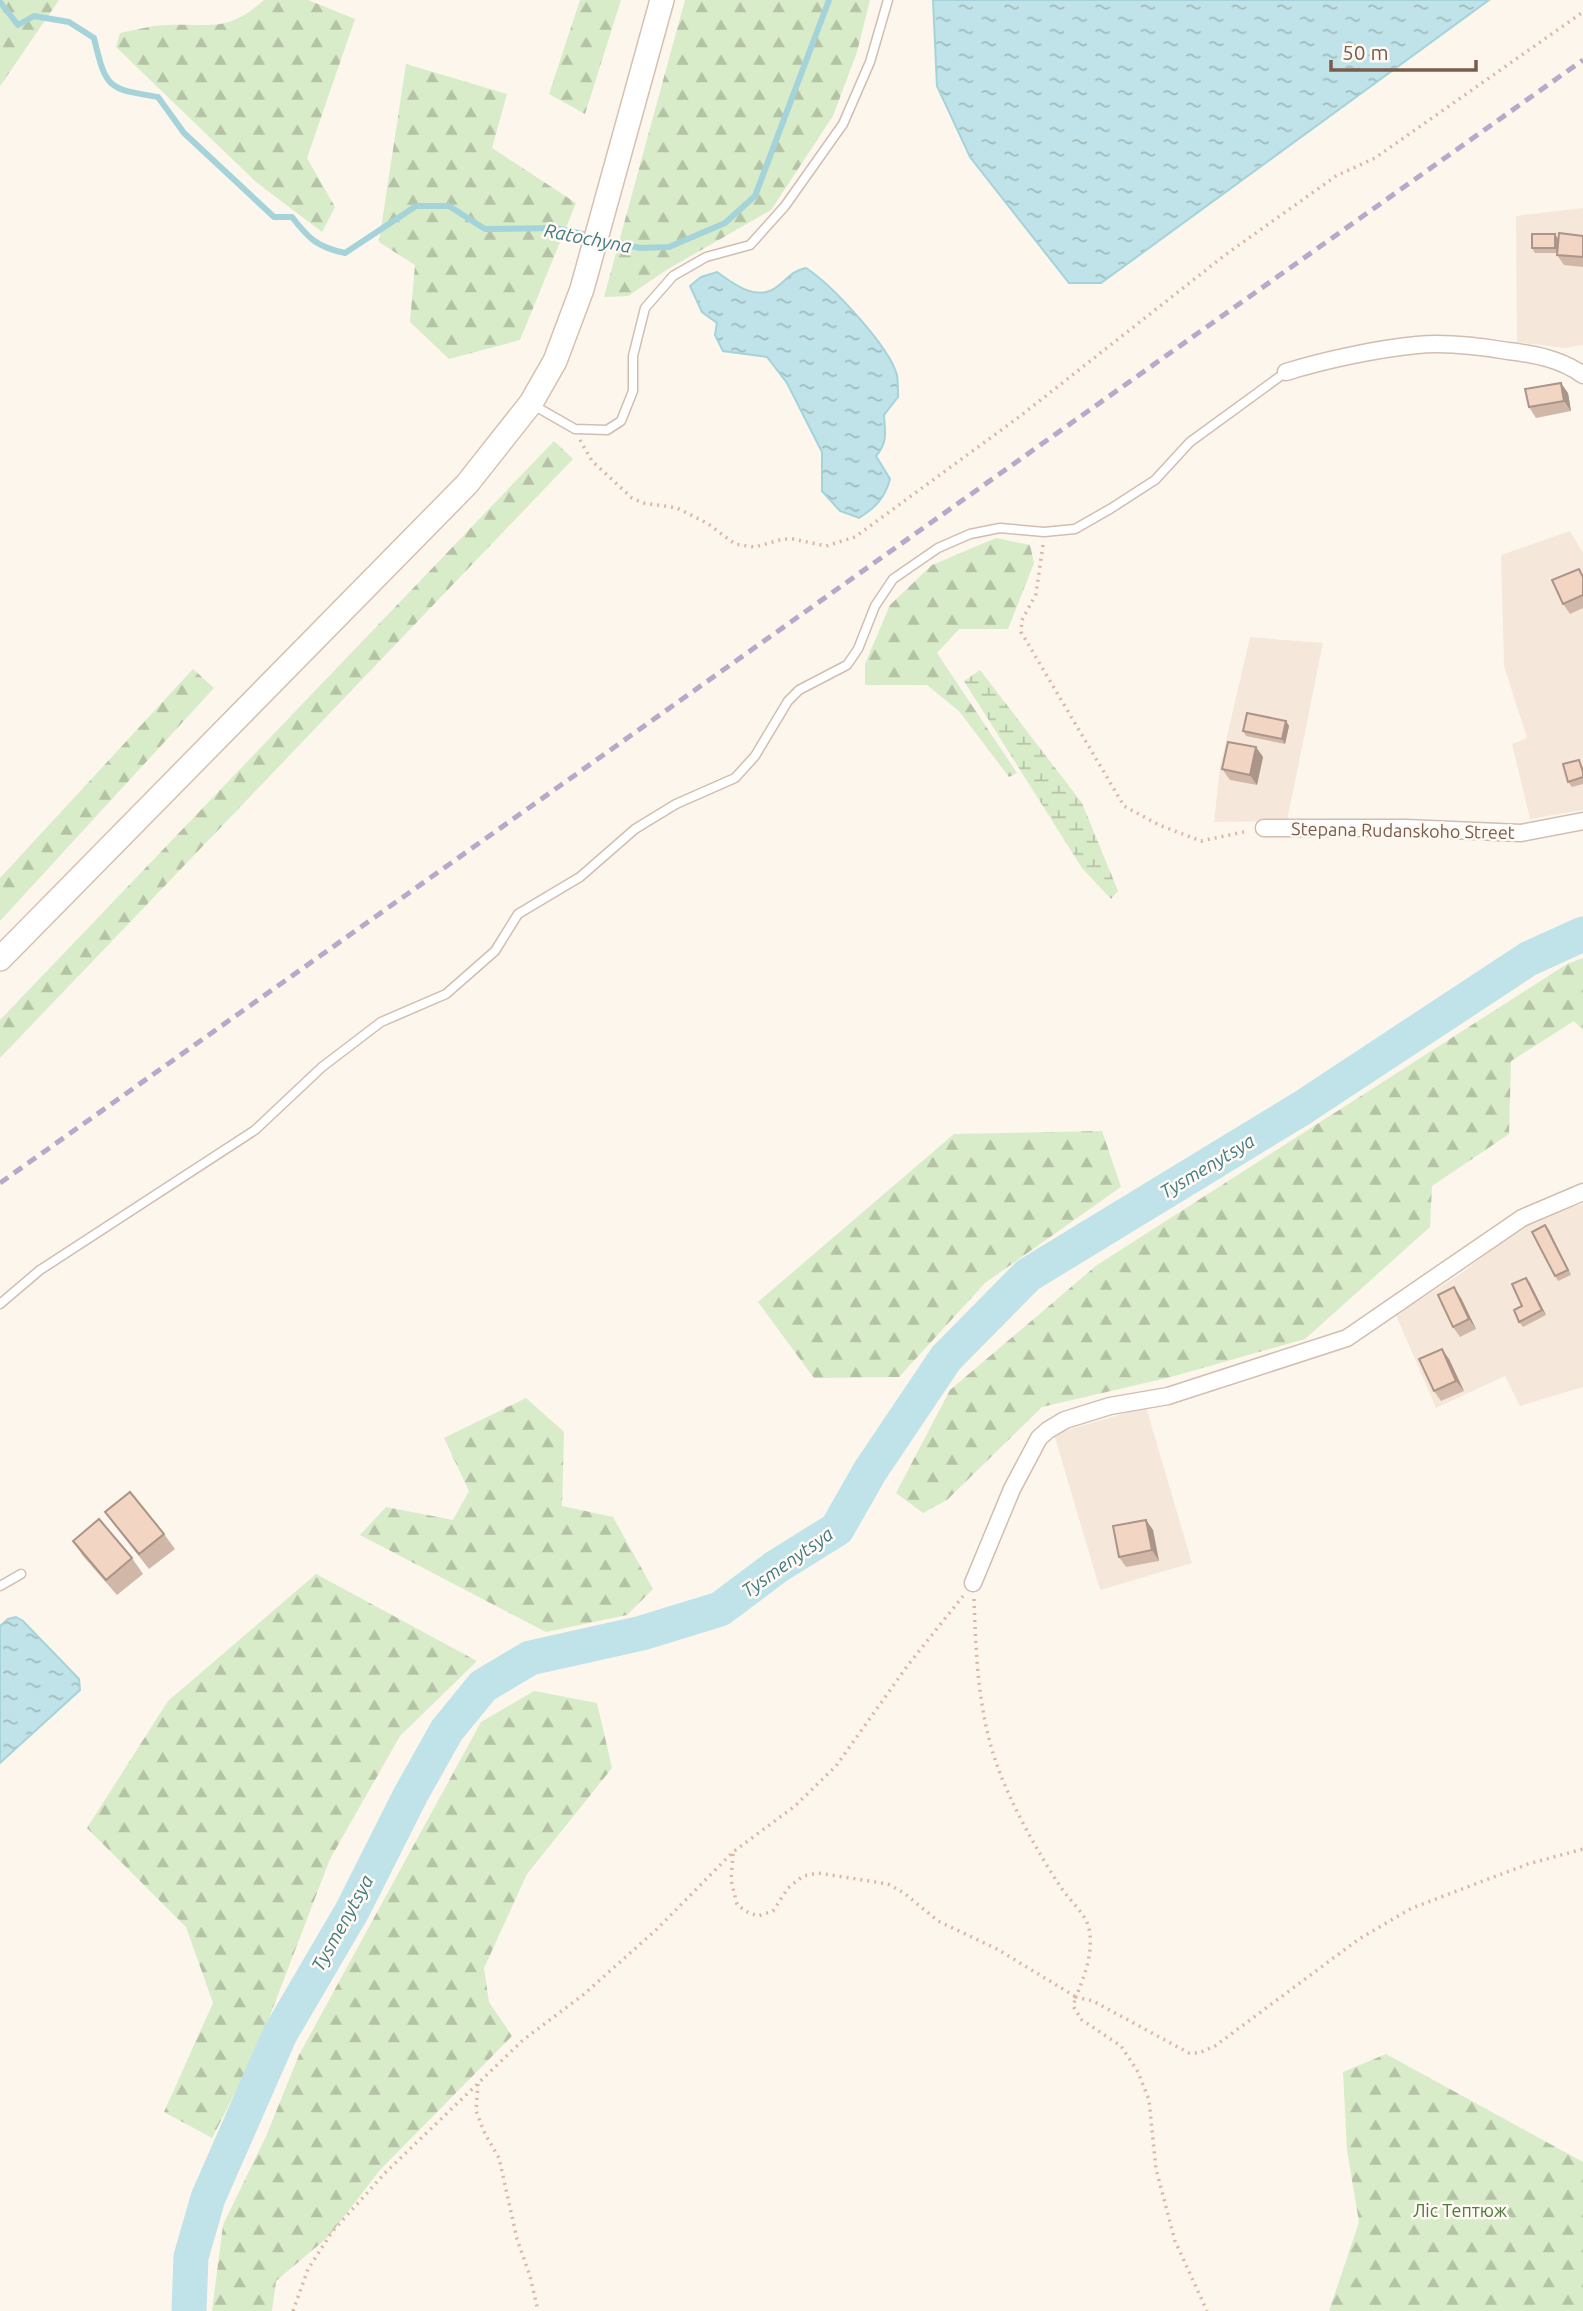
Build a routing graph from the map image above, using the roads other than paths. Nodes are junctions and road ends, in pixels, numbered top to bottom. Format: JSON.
{"nodes":[{"id":1,"x":662,"y":0,"type":"edge"},
{"id":2,"x":888,"y":0,"type":"edge"},
{"id":3,"x":1286,"y":372,"type":"joint"},
{"id":4,"x":1583,"y":375,"type":"edge"},
{"id":5,"x":531,"y":403,"type":"junction"},
{"id":6,"x":1583,"y":821,"type":"edge"},
{"id":7,"x":1264,"y":828,"type":"road end"},
{"id":8,"x":0,"y":959,"type":"edge"},
{"id":9,"x":1583,"y":1192,"type":"edge"},
{"id":10,"x":0,"y":1304,"type":"edge"},
{"id":11,"x":21,"y":1574,"type":"dead end"},
{"id":12,"x":974,"y":1583,"type":"road end"},
{"id":13,"x":0,"y":1586,"type":"edge"}],
"edges":[{"from":1,"to":5,"type":"main road"},
{"from":2,"to":5,"type":"lane"},
{"from":3,"to":4,"type":"street"},
{"from":3,"to":10,"type":"lane"},
{"from":5,"to":8,"type":"main road"},
{"from":6,"to":7,"type":"street","name":"Stepana Rudanskoho Street"},
{"from":9,"to":12,"type":"street"},
{"from":11,"to":13,"type":"lane"}]}
